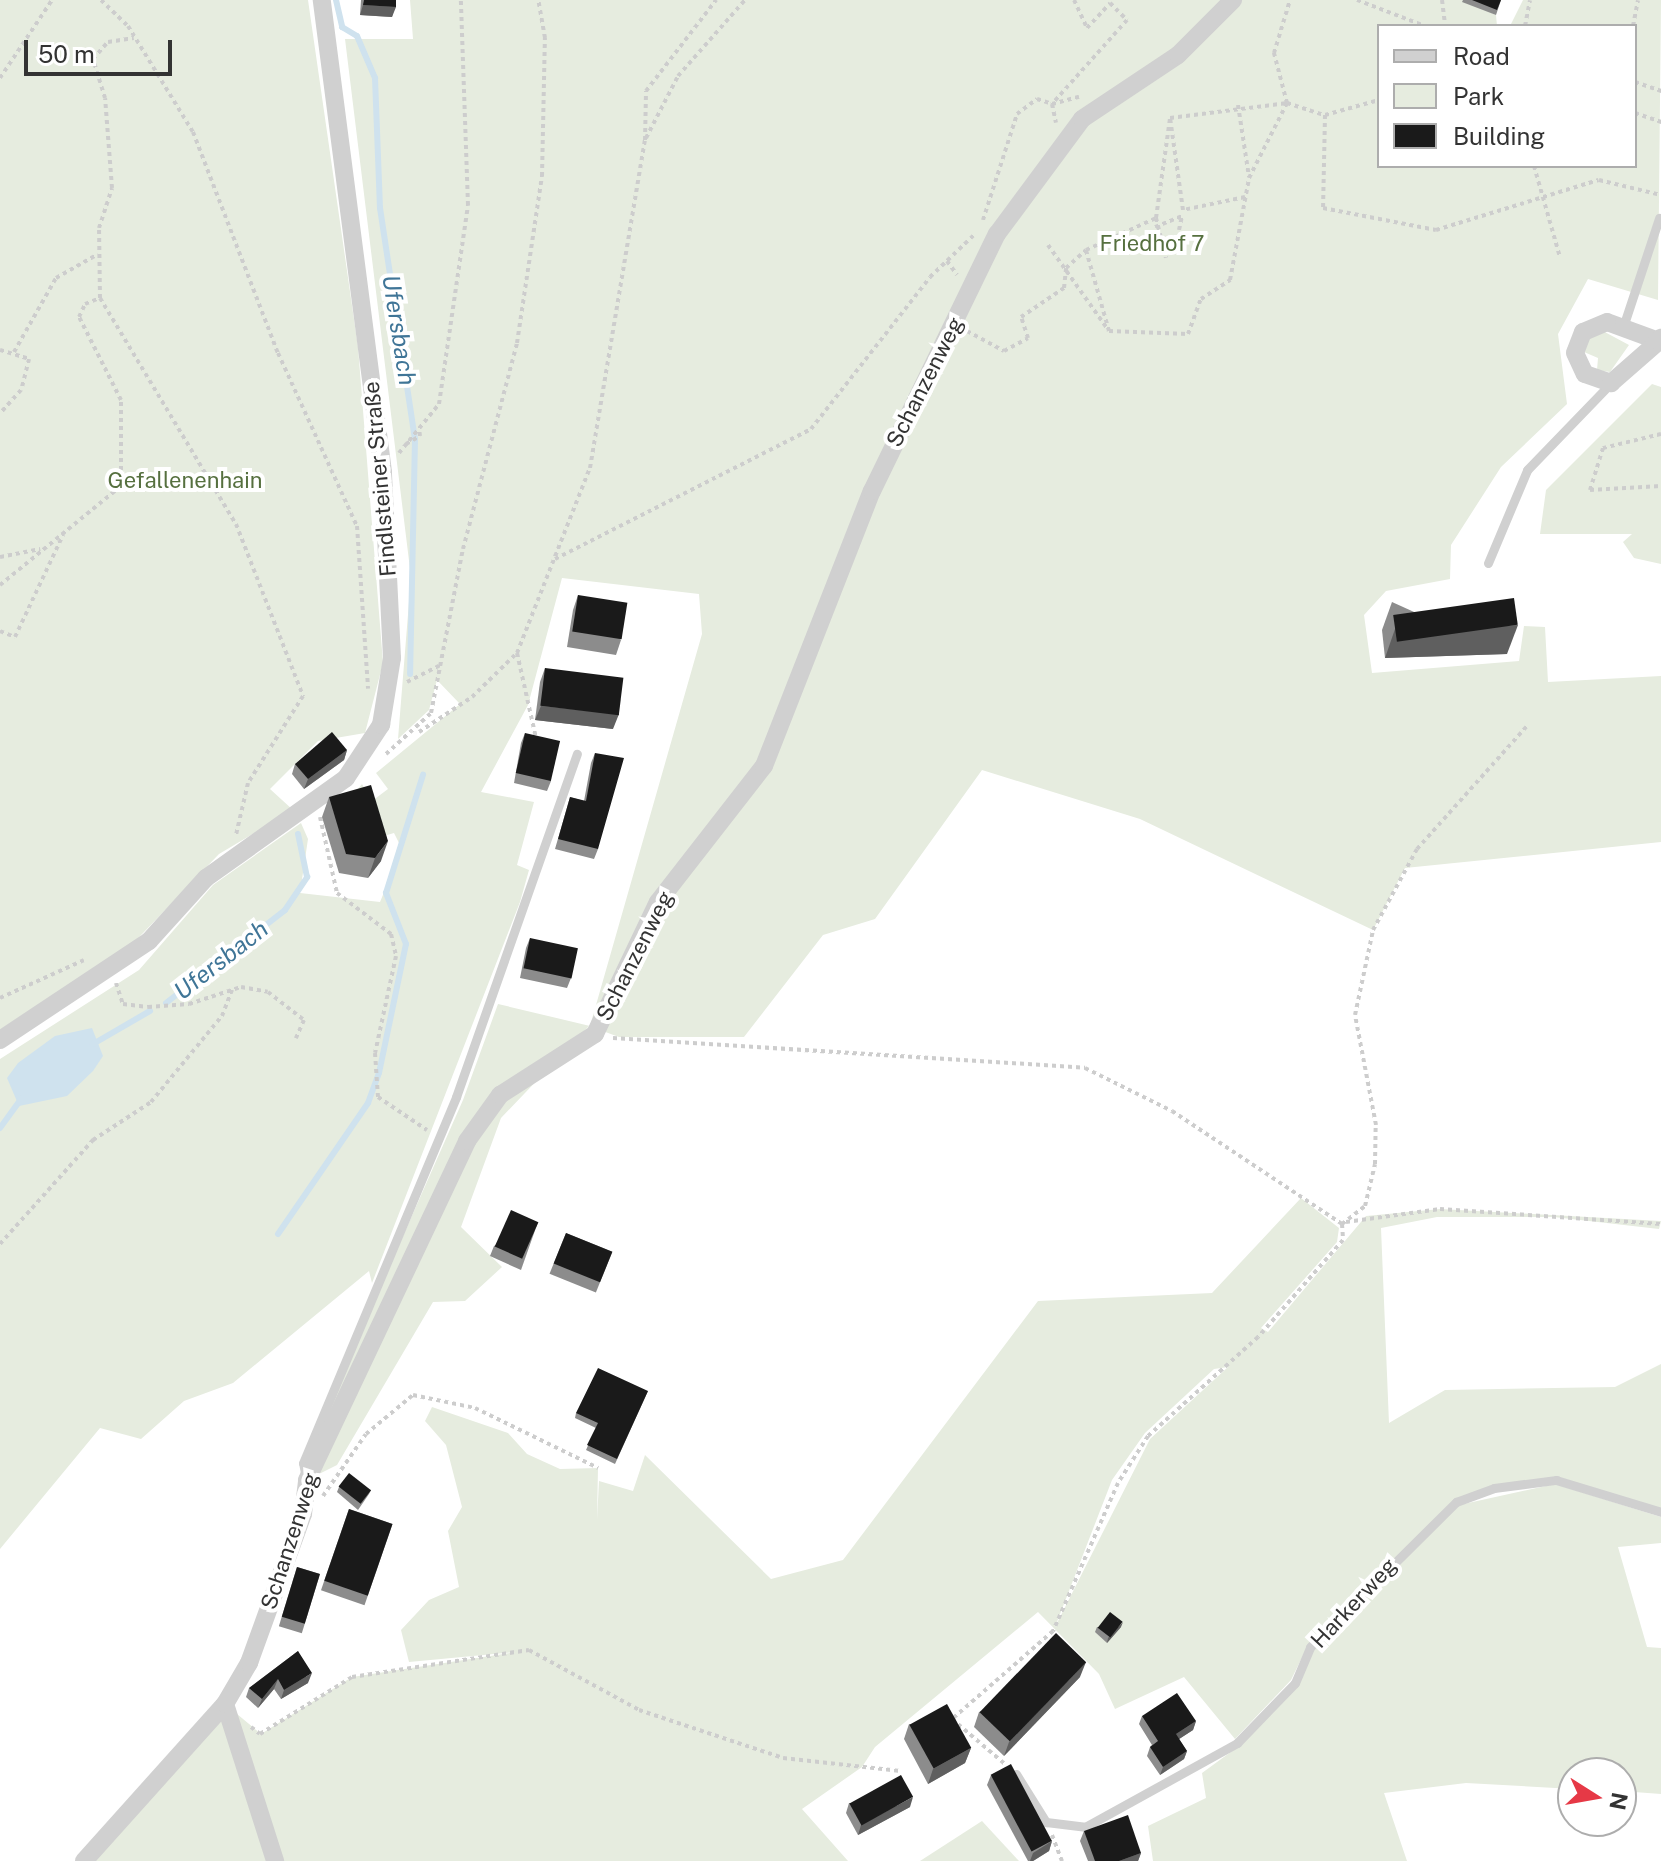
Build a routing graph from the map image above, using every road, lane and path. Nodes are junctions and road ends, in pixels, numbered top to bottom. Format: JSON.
{"nodes":[{"id":1,"x":52,"y":0,"type":"edge"},
{"id":2,"x":101,"y":0,"type":"edge"},
{"id":3,"x":322,"y":0,"type":"edge"},
{"id":4,"x":461,"y":0,"type":"edge"},
{"id":5,"x":538,"y":0,"type":"edge"},
{"id":6,"x":716,"y":0,"type":"edge"},
{"id":7,"x":745,"y":0,"type":"edge"},
{"id":8,"x":1074,"y":0,"type":"edge"},
{"id":9,"x":1290,"y":0,"type":"edge"},
{"id":10,"x":1357,"y":0,"type":"edge"},
{"id":11,"x":1442,"y":0,"type":"edge"},
{"id":12,"x":1530,"y":0,"type":"edge"},
{"id":13,"x":1638,"y":0,"type":"edge"},
{"id":14,"x":1114,"y":2,"type":"edge"},
{"id":15,"x":1228,"y":7,"type":"edge"},
{"id":16,"x":1420,"y":24,"type":"edge"},
{"id":17,"x":1445,"y":24,"type":"edge"},
{"id":18,"x":1525,"y":24,"type":"edge"},
{"id":19,"x":1633,"y":24,"type":"edge"},
{"id":20,"x":134,"y":38,"type":"junction"},
{"id":21,"x":0,"y":78,"type":"edge"},
{"id":22,"x":1637,"y":83,"type":"edge"},
{"id":23,"x":1661,"y":91,"type":"edge"},
{"id":24,"x":1119,"y":95,"type":"junction"},
{"id":25,"x":1377,"y":101,"type":"edge"},
{"id":26,"x":1287,"y":103,"type":"junction"},
{"id":27,"x":1052,"y":104,"type":"junction"},
{"id":28,"x":1238,"y":105,"type":"junction"},
{"id":29,"x":1637,"y":114,"type":"edge"},
{"id":30,"x":1325,"y":115,"type":"junction"},
{"id":31,"x":1170,"y":118,"type":"junction"},
{"id":32,"x":1661,"y":122,"type":"edge"},
{"id":33,"x":645,"y":140,"type":"junction"},
{"id":34,"x":1060,"y":145,"type":"junction"},
{"id":35,"x":1535,"y":168,"type":"edge"},
{"id":36,"x":1249,"y":178,"type":"junction"},
{"id":37,"x":1541,"y":193,"type":"junction"},
{"id":38,"x":1661,"y":195,"type":"edge"},
{"id":39,"x":1245,"y":197,"type":"junction"},
{"id":40,"x":1182,"y":213,"type":"junction"},
{"id":41,"x":1156,"y":218,"type":"junction"},
{"id":42,"x":1659,"y":218,"type":"dead end"},
{"id":43,"x":1154,"y":227,"type":"junction"},
{"id":44,"x":1179,"y":230,"type":"dead end"},
{"id":45,"x":1048,"y":245,"type":"dead end"},
{"id":46,"x":1086,"y":250,"type":"junction"},
{"id":47,"x":99,"y":254,"type":"junction"},
{"id":48,"x":1560,"y":257,"type":"dead end"},
{"id":49,"x":1166,"y":258,"type":"dead end"},
{"id":50,"x":1066,"y":268,"type":"junction"},
{"id":51,"x":100,"y":298,"type":"junction"},
{"id":52,"x":955,"y":324,"type":"junction"},
{"id":53,"x":1623,"y":327,"type":"junction"},
{"id":54,"x":1109,"y":331,"type":"junction"},
{"id":55,"x":1660,"y":340,"type":"edge"},
{"id":56,"x":0,"y":350,"type":"edge"},
{"id":57,"x":14,"y":352,"type":"junction"},
{"id":58,"x":1611,"y":383,"type":"junction"},
{"id":59,"x":0,"y":413,"type":"edge"},
{"id":60,"x":419,"y":428,"type":"junction"},
{"id":61,"x":1661,"y":434,"type":"edge"},
{"id":62,"x":406,"y":444,"type":"junction"},
{"id":63,"x":383,"y":472,"type":"junction"},
{"id":64,"x":1661,"y":486,"type":"edge"},
{"id":65,"x":64,"y":532,"type":"junction"},
{"id":66,"x":42,"y":548,"type":"junction"},
{"id":67,"x":0,"y":557,"type":"edge"},
{"id":68,"x":553,"y":560,"type":"junction"},
{"id":69,"x":1488,"y":563,"type":"dead end"},
{"id":70,"x":0,"y":585,"type":"edge"},
{"id":71,"x":0,"y":631,"type":"edge"},
{"id":72,"x":517,"y":653,"type":"junction"},
{"id":73,"x":440,"y":665,"type":"junction"},
{"id":74,"x":389,"y":686,"type":"junction"},
{"id":75,"x":381,"y":725,"type":"junction"},
{"id":76,"x":1527,"y":726,"type":"dead end"},
{"id":77,"x":415,"y":734,"type":"junction"},
{"id":78,"x":548,"y":746,"type":"edge"},
{"id":79,"x":577,"y":754,"type":"dead end"},
{"id":80,"x":380,"y":759,"type":"dead end"},
{"id":81,"x":319,"y":810,"type":"dead end"},
{"id":82,"x":231,"y":863,"type":"junction"},
{"id":83,"x":93,"y":956,"type":"dead end"},
{"id":84,"x":114,"y":970,"type":"junction"},
{"id":85,"x":232,"y":990,"type":"junction"},
{"id":86,"x":0,"y":998,"type":"edge"},
{"id":87,"x":296,"y":1038,"type":"dead end"},
{"id":88,"x":0,"y":1040,"type":"edge"},
{"id":89,"x":582,"y":1041,"type":"junction"},
{"id":90,"x":437,"y":1137,"type":"junction"},
{"id":91,"x":1342,"y":1224,"type":"junction"},
{"id":92,"x":1661,"y":1224,"type":"edge"},
{"id":93,"x":0,"y":1244,"type":"edge"},
{"id":94,"x":598,"y":1468,"type":"dead end"},
{"id":95,"x":307,"y":1480,"type":"junction"},
{"id":96,"x":1661,"y":1512,"type":"edge"},
{"id":97,"x":303,"y":1514,"type":"junction"},
{"id":98,"x":225,"y":1704,"type":"junction"},
{"id":99,"x":249,"y":1724,"type":"dead end"},
{"id":100,"x":900,"y":1771,"type":"dead end"},
{"id":101,"x":1016,"y":1774,"type":"joint"},
{"id":102,"x":1046,"y":1822,"type":"junction"},
{"id":103,"x":84,"y":1861,"type":"edge"},
{"id":104,"x":275,"y":1861,"type":"edge"},
{"id":105,"x":1062,"y":1861,"type":"edge"}],
"edges":[{"from":1,"to":21,"type":"path"},
{"from":2,"to":20,"type":"path"},
{"from":3,"to":63,"type":"street","name":"Findlsteiner Straße"},
{"from":4,"to":60,"type":"path"},
{"from":5,"to":73,"type":"path"},
{"from":6,"to":33,"type":"path"},
{"from":7,"to":33,"type":"path"},
{"from":8,"to":14,"type":"path"},
{"from":9,"to":26,"type":"path"},
{"from":10,"to":16,"type":"path"},
{"from":11,"to":17,"type":"path"},
{"from":12,"to":18,"type":"path"},
{"from":13,"to":19,"type":"path"},
{"from":14,"to":27,"type":"path"},
{"from":15,"to":24,"type":"street","name":"Schanzenweg"},
{"from":20,"to":47,"type":"path"},
{"from":20,"to":75,"type":"path"},
{"from":22,"to":23,"type":"path"},
{"from":24,"to":27,"type":"path"},
{"from":24,"to":34,"type":"street","name":"Schanzenweg"},
{"from":25,"to":30,"type":"path"},
{"from":26,"to":28,"type":"path"},
{"from":26,"to":30,"type":"path"},
{"from":26,"to":36,"type":"path"},
{"from":27,"to":34,"type":"path"},
{"from":27,"to":68,"type":"path"},
{"from":28,"to":31,"type":"path"},
{"from":28,"to":36,"type":"path"},
{"from":29,"to":32,"type":"path"},
{"from":30,"to":37,"type":"path"},
{"from":31,"to":40,"type":"path"},
{"from":31,"to":41,"type":"path"},
{"from":33,"to":68,"type":"path"},
{"from":34,"to":52,"type":"street","name":"Schanzenweg"},
{"from":35,"to":37,"type":"path"},
{"from":36,"to":39,"type":"path"},
{"from":37,"to":38,"type":"path"},
{"from":37,"to":48,"type":"path"},
{"from":39,"to":40,"type":"path"},
{"from":39,"to":54,"type":"path"},
{"from":40,"to":43,"type":"path"},
{"from":40,"to":44,"type":"path"},
{"from":41,"to":43,"type":"path"},
{"from":41,"to":46,"type":"path"},
{"from":42,"to":53,"type":"lane"},
{"from":43,"to":49,"type":"path"},
{"from":45,"to":50,"type":"path"},
{"from":46,"to":50,"type":"path"},
{"from":46,"to":54,"type":"path"},
{"from":47,"to":51,"type":"path"},
{"from":47,"to":57,"type":"path"},
{"from":50,"to":52,"type":"path"},
{"from":50,"to":54,"type":"path"},
{"from":51,"to":65,"type":"path"},
{"from":51,"to":82,"type":"path"},
{"from":52,"to":89,"type":"street","name":"Schanzenweg"},
{"from":53,"to":55,"type":"street"},
{"from":53,"to":58,"type":"street"},
{"from":55,"to":58,"type":"street"},
{"from":56,"to":57,"type":"path"},
{"from":57,"to":59,"type":"path"},
{"from":58,"to":69,"type":"lane"},
{"from":60,"to":62,"type":"path"},
{"from":60,"to":62,"type":"path"},
{"from":61,"to":64,"type":"path"},
{"from":62,"to":63,"type":"path"},
{"from":63,"to":74,"type":"street","name":"Findlsteiner Straße"},
{"from":65,"to":66,"type":"path"},
{"from":65,"to":71,"type":"path"},
{"from":66,"to":67,"type":"path"},
{"from":66,"to":70,"type":"path"},
{"from":68,"to":72,"type":"path"},
{"from":72,"to":77,"type":"path"},
{"from":72,"to":78,"type":"path"},
{"from":73,"to":74,"type":"path"},
{"from":73,"to":77,"type":"path"},
{"from":74,"to":75,"type":"street","name":"Findlsteiner Straße"},
{"from":75,"to":82,"type":"street","name":"Findlsteiner Straße"},
{"from":76,"to":91,"type":"path"},
{"from":77,"to":80,"type":"path"},
{"from":79,"to":90,"type":"lane"},
{"from":81,"to":90,"type":"path"},
{"from":82,"to":84,"type":"street","name":"Findlsteiner Straße"},
{"from":83,"to":86,"type":"path"},
{"from":84,"to":85,"type":"path"},
{"from":84,"to":88,"type":"street","name":"Findlsteiner Straße"},
{"from":85,"to":87,"type":"path"},
{"from":85,"to":93,"type":"path"},
{"from":89,"to":91,"type":"path"},
{"from":89,"to":95,"type":"street","name":"Schanzenweg"},
{"from":90,"to":95,"type":"lane"},
{"from":91,"to":92,"type":"path"},
{"from":91,"to":101,"type":"path"},
{"from":94,"to":97,"type":"path"},
{"from":95,"to":97,"type":"street","name":"Schanzenweg"},
{"from":96,"to":102,"type":"lane","name":"Harkerweg"},
{"from":97,"to":98,"type":"street","name":"Schanzenweg"},
{"from":98,"to":103,"type":"street","name":"Schanzenweg"},
{"from":98,"to":104,"type":"street"},
{"from":99,"to":100,"type":"path"},
{"from":101,"to":102,"type":"lane"},
{"from":102,"to":105,"type":"path"}]}
